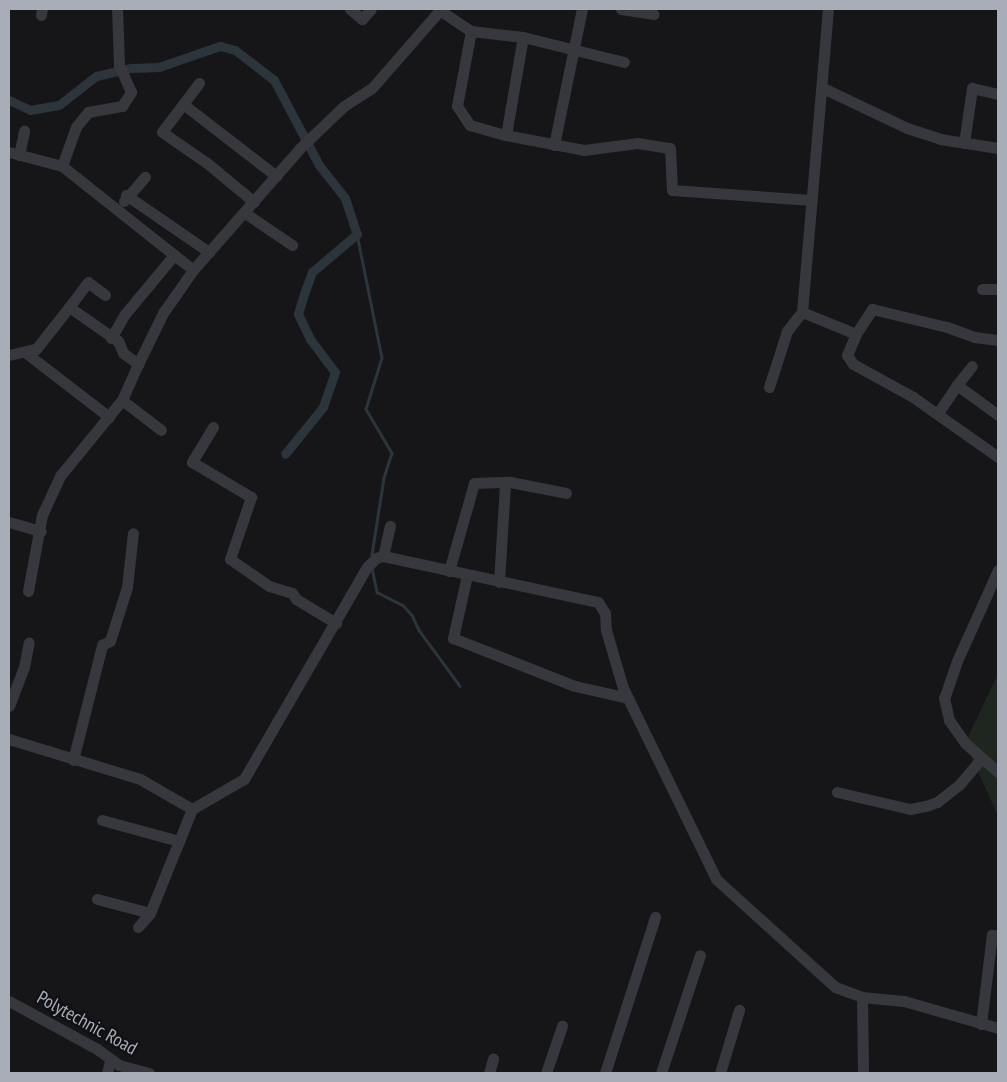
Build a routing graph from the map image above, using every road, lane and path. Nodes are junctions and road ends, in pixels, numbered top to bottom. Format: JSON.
{"nodes":[{"id":1,"x":117,"y":9,"type":"edge"},
{"id":2,"x":350,"y":9,"type":"edge"},
{"id":3,"x":371,"y":9,"type":"edge"},
{"id":4,"x":439,"y":9,"type":"edge"},
{"id":5,"x":582,"y":9,"type":"edge"},
{"id":6,"x":621,"y":9,"type":"edge"},
{"id":7,"x":828,"y":9,"type":"edge"},
{"id":8,"x":654,"y":14,"type":"dead end"},
{"id":9,"x":471,"y":31,"type":"junction"},
{"id":10,"x":522,"y":37,"type":"junction"},
{"id":11,"x":573,"y":50,"type":"junction"},
{"id":12,"x":624,"y":62,"type":"dead end"},
{"id":13,"x":199,"y":83,"type":"dead end"},
{"id":14,"x":823,"y":88,"type":"junction"},
{"id":15,"x":998,"y":94,"type":"edge"},
{"id":16,"x":184,"y":104,"type":"junction"},
{"id":17,"x":24,"y":131,"type":"dead end"},
{"id":18,"x":506,"y":135,"type":"junction"},
{"id":19,"x":964,"y":142,"type":"junction"},
{"id":20,"x":554,"y":145,"type":"junction"},
{"id":21,"x":998,"y":148,"type":"edge"},
{"id":22,"x":14,"y":154,"type":"edge"},
{"id":23,"x":62,"y":166,"type":"junction"},
{"id":24,"x":276,"y":176,"type":"junction"},
{"id":25,"x":145,"y":177,"type":"dead end"},
{"id":26,"x":126,"y":195,"type":"junction"},
{"id":27,"x":812,"y":200,"type":"junction"},
{"id":28,"x":254,"y":202,"type":"junction"},
{"id":29,"x":119,"y":212,"type":"junction"},
{"id":30,"x":245,"y":213,"type":"junction"},
{"id":31,"x":292,"y":245,"type":"dead end"},
{"id":32,"x":209,"y":252,"type":"junction"},
{"id":33,"x":174,"y":255,"type":"junction"},
{"id":34,"x":193,"y":270,"type":"junction"},
{"id":35,"x":982,"y":289,"type":"dead end"},
{"id":36,"x":998,"y":289,"type":"edge"},
{"id":37,"x":105,"y":295,"type":"dead end"},
{"id":38,"x":69,"y":307,"type":"junction"},
{"id":39,"x":802,"y":312,"type":"junction"},
{"id":40,"x":856,"y":334,"type":"junction"},
{"id":41,"x":111,"y":338,"type":"junction"},
{"id":42,"x":998,"y":340,"type":"edge"},
{"id":43,"x":26,"y":353,"type":"junction"},
{"id":44,"x":9,"y":355,"type":"edge"},
{"id":45,"x":138,"y":364,"type":"junction"},
{"id":46,"x":972,"y":366,"type":"dead end"},
{"id":47,"x":957,"y":385,"type":"junction"},
{"id":48,"x":769,"y":387,"type":"dead end"},
{"id":49,"x":122,"y":400,"type":"junction"},
{"id":50,"x":938,"y":414,"type":"junction"},
{"id":51,"x":998,"y":414,"type":"edge"},
{"id":52,"x":109,"y":417,"type":"junction"},
{"id":53,"x":213,"y":427,"type":"dead end"},
{"id":54,"x":161,"y":430,"type":"dead end"},
{"id":55,"x":998,"y":457,"type":"edge"},
{"id":56,"x":505,"y":483,"type":"junction"},
{"id":57,"x":566,"y":493,"type":"dead end"},
{"id":58,"x":9,"y":525,"type":"edge"},
{"id":59,"x":390,"y":526,"type":"dead end"},
{"id":60,"x":41,"y":532,"type":"junction"},
{"id":61,"x":133,"y":533,"type":"dead end"},
{"id":62,"x":379,"y":557,"type":"junction"},
{"id":63,"x":998,"y":570,"type":"edge"},
{"id":64,"x":449,"y":571,"type":"junction"},
{"id":65,"x":467,"y":575,"type":"junction"},
{"id":66,"x":499,"y":582,"type":"junction"},
{"id":67,"x":28,"y":591,"type":"dead end"},
{"id":68,"x":336,"y":622,"type":"junction"},
{"id":69,"x":29,"y":642,"type":"dead end"},
{"id":70,"x":628,"y":698,"type":"junction"},
{"id":71,"x":9,"y":706,"type":"edge"},
{"id":72,"x":9,"y":739,"type":"edge"},
{"id":73,"x":980,"y":759,"type":"junction"},
{"id":74,"x":73,"y":760,"type":"junction"},
{"id":75,"x":998,"y":772,"type":"edge"},
{"id":76,"x":837,"y":792,"type":"dead end"},
{"id":77,"x":192,"y":810,"type":"junction"},
{"id":78,"x":102,"y":820,"type":"dead end"},
{"id":79,"x":179,"y":841,"type":"junction"},
{"id":80,"x":97,"y":899,"type":"dead end"},
{"id":81,"x":150,"y":913,"type":"junction"},
{"id":82,"x":655,"y":917,"type":"dead end"},
{"id":83,"x":138,"y":927,"type":"dead end"},
{"id":84,"x":998,"y":936,"type":"edge"},
{"id":85,"x":700,"y":955,"type":"dead end"},
{"id":86,"x":862,"y":997,"type":"junction"},
{"id":87,"x":9,"y":1001,"type":"edge"},
{"id":88,"x":739,"y":1010,"type":"dead end"},
{"id":89,"x":981,"y":1024,"type":"junction"},
{"id":90,"x":562,"y":1026,"type":"dead end"},
{"id":91,"x":998,"y":1028,"type":"edge"},
{"id":92,"x":493,"y":1058,"type":"dead end"},
{"id":93,"x":110,"y":1061,"type":"junction"},
{"id":94,"x":107,"y":1073,"type":"edge"},
{"id":95,"x":149,"y":1073,"type":"edge"},
{"id":96,"x":489,"y":1073,"type":"edge"},
{"id":97,"x":546,"y":1073,"type":"edge"},
{"id":98,"x":605,"y":1073,"type":"edge"},
{"id":99,"x":661,"y":1073,"type":"edge"},
{"id":100,"x":720,"y":1073,"type":"edge"},
{"id":101,"x":863,"y":1073,"type":"edge"}],
"edges":[{"from":1,"to":23,"type":"street"},
{"from":2,"to":3,"type":"street"},
{"from":4,"to":9,"type":"street"},
{"from":4,"to":24,"type":"street"},
{"from":5,"to":11,"type":"street"},
{"from":6,"to":8,"type":"street"},
{"from":7,"to":14,"type":"street"},
{"from":9,"to":10,"type":"street"},
{"from":9,"to":18,"type":"street"},
{"from":10,"to":11,"type":"street"},
{"from":10,"to":18,"type":"street"},
{"from":11,"to":12,"type":"street"},
{"from":11,"to":20,"type":"street"},
{"from":13,"to":16,"type":"street"},
{"from":14,"to":19,"type":"street"},
{"from":14,"to":27,"type":"street"},
{"from":15,"to":19,"type":"street"},
{"from":16,"to":24,"type":"street"},
{"from":16,"to":28,"type":"street"},
{"from":17,"to":22,"type":"street"},
{"from":18,"to":20,"type":"street"},
{"from":19,"to":21,"type":"street"},
{"from":20,"to":27,"type":"street"},
{"from":22,"to":23,"type":"street"},
{"from":23,"to":29,"type":"street"},
{"from":24,"to":28,"type":"street"},
{"from":25,"to":26,"type":"street"},
{"from":26,"to":29,"type":"street"},
{"from":26,"to":32,"type":"street"},
{"from":27,"to":39,"type":"street"},
{"from":28,"to":30,"type":"street"},
{"from":29,"to":33,"type":"street"},
{"from":30,"to":31,"type":"street"},
{"from":30,"to":32,"type":"street"},
{"from":32,"to":34,"type":"street"},
{"from":33,"to":34,"type":"street"},
{"from":33,"to":41,"type":"street"},
{"from":34,"to":45,"type":"street"},
{"from":35,"to":36,"type":"street"},
{"from":37,"to":38,"type":"street"},
{"from":38,"to":41,"type":"street"},
{"from":38,"to":43,"type":"street"},
{"from":39,"to":40,"type":"street"},
{"from":39,"to":48,"type":"street"},
{"from":40,"to":42,"type":"street"},
{"from":40,"to":50,"type":"street"},
{"from":41,"to":45,"type":"street"},
{"from":43,"to":44,"type":"street"},
{"from":43,"to":52,"type":"street"},
{"from":45,"to":49,"type":"street"},
{"from":46,"to":47,"type":"street"},
{"from":47,"to":50,"type":"street"},
{"from":47,"to":51,"type":"street"},
{"from":49,"to":52,"type":"street"},
{"from":49,"to":54,"type":"street"},
{"from":50,"to":55,"type":"street"},
{"from":52,"to":60,"type":"street"},
{"from":53,"to":68,"type":"street"},
{"from":56,"to":57,"type":"street"},
{"from":56,"to":64,"type":"street"},
{"from":56,"to":66,"type":"street"},
{"from":58,"to":60,"type":"street"},
{"from":59,"to":62,"type":"street"},
{"from":60,"to":67,"type":"street"},
{"from":61,"to":74,"type":"street"},
{"from":62,"to":64,"type":"street"},
{"from":62,"to":68,"type":"street"},
{"from":63,"to":73,"type":"street"},
{"from":64,"to":65,"type":"street"},
{"from":65,"to":66,"type":"street"},
{"from":65,"to":70,"type":"street"},
{"from":66,"to":70,"type":"street"},
{"from":68,"to":77,"type":"street"},
{"from":69,"to":71,"type":"street"},
{"from":70,"to":86,"type":"street"},
{"from":72,"to":74,"type":"street"},
{"from":73,"to":75,"type":"street"},
{"from":73,"to":76,"type":"street"},
{"from":74,"to":77,"type":"street"},
{"from":77,"to":79,"type":"street"},
{"from":78,"to":79,"type":"street"},
{"from":79,"to":81,"type":"street"},
{"from":80,"to":81,"type":"street"},
{"from":81,"to":83,"type":"street"},
{"from":82,"to":98,"type":"street"},
{"from":84,"to":89,"type":"street"},
{"from":85,"to":99,"type":"street"},
{"from":86,"to":89,"type":"street"},
{"from":86,"to":101,"type":"street"},
{"from":87,"to":93,"type":"street","name":"Polytechnic Road"},
{"from":88,"to":100,"type":"street"},
{"from":89,"to":91,"type":"street"},
{"from":90,"to":97,"type":"street"},
{"from":92,"to":96,"type":"street"},
{"from":93,"to":94,"type":"street"},
{"from":93,"to":95,"type":"street","name":"Polytechnic Road"}]}
